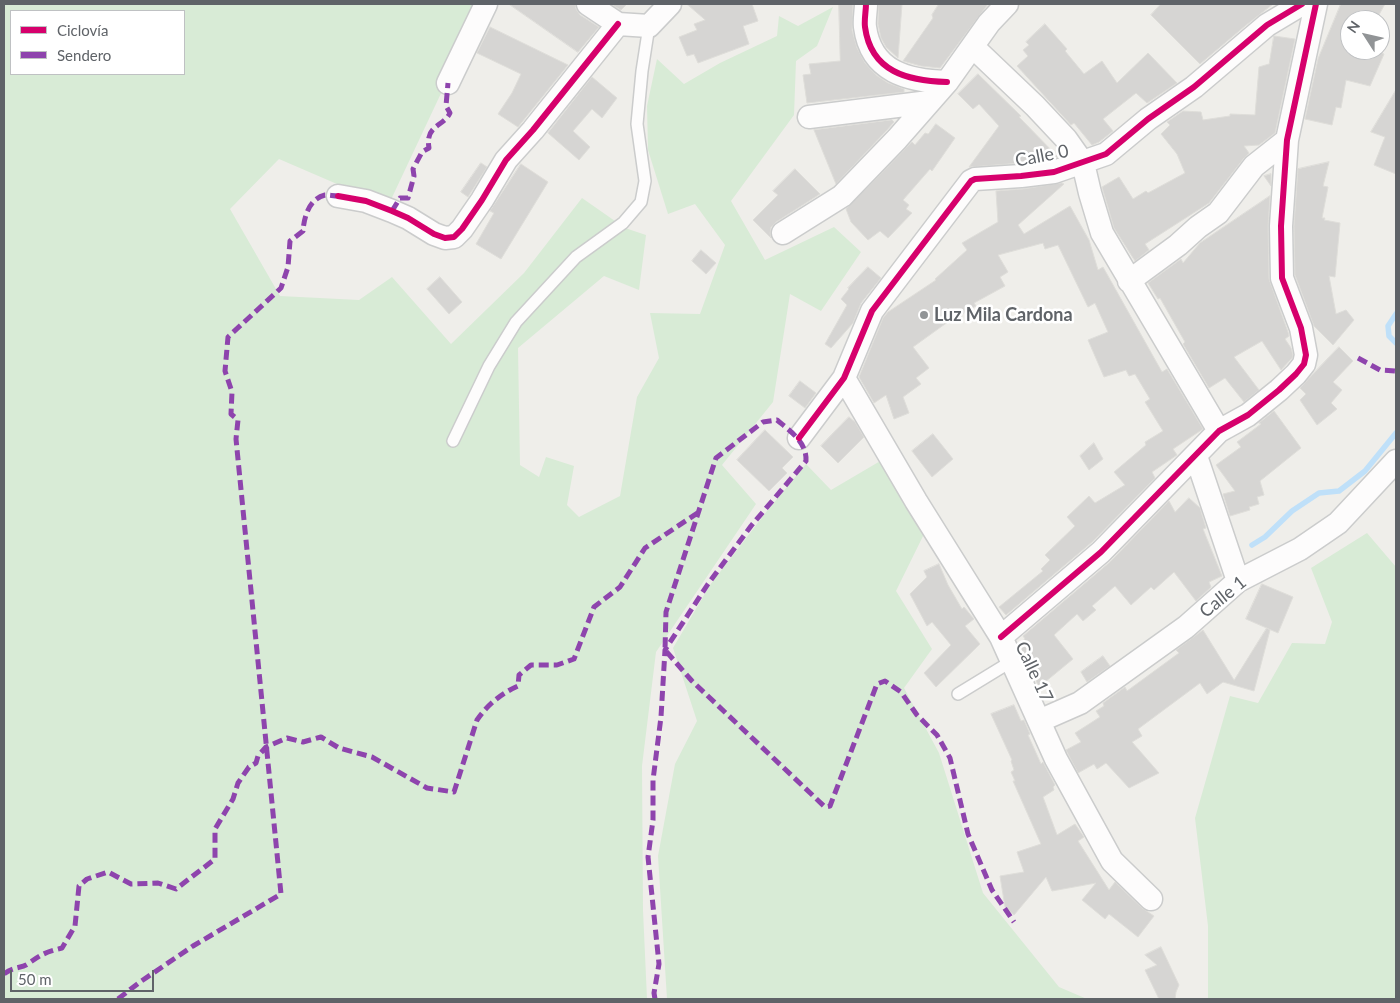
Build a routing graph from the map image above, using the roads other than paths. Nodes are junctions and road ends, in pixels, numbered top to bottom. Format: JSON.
{"nodes":[{"id":1,"x":486,"y":4,"type":"edge"},
{"id":2,"x":588,"y":4,"type":"edge"},
{"id":3,"x":670,"y":4,"type":"edge"},
{"id":4,"x":866,"y":4,"type":"edge"},
{"id":5,"x":1007,"y":4,"type":"edge"},
{"id":6,"x":1302,"y":4,"type":"edge"},
{"id":7,"x":1316,"y":4,"type":"edge"},
{"id":8,"x":618,"y":24,"type":"junction"},
{"id":9,"x":649,"y":26,"type":"junction"},
{"id":10,"x":973,"y":46,"type":"junction"},
{"id":11,"x":947,"y":82,"type":"junction"},
{"id":12,"x":448,"y":83,"type":"dead end"},
{"id":13,"x":929,"y":102,"type":"junction"},
{"id":14,"x":809,"y":117,"type":"dead end"},
{"id":15,"x":1287,"y":140,"type":"junction"},
{"id":16,"x":1084,"y":163,"type":"junction"},
{"id":17,"x":338,"y":196,"type":"dead end"},
{"id":18,"x":783,"y":233,"type":"dead end"},
{"id":19,"x":1130,"y":281,"type":"junction"},
{"id":20,"x":844,"y":378,"type":"junction"},
{"id":21,"x":1219,"y":431,"type":"junction"},
{"id":22,"x":799,"y":438,"type":"dead end"},
{"id":23,"x":454,"y":441,"type":"dead end"},
{"id":24,"x":1196,"y":456,"type":"junction"},
{"id":25,"x":1396,"y":461,"type":"edge"},
{"id":26,"x":1238,"y":581,"type":"junction"},
{"id":27,"x":1001,"y":637,"type":"junction"},
{"id":28,"x":1012,"y":661,"type":"junction"},
{"id":29,"x":958,"y":694,"type":"dead end"},
{"id":30,"x":1039,"y":721,"type":"junction"},
{"id":31,"x":1151,"y":899,"type":"dead end"}],
"edges":[{"from":1,"to":12,"type":"street"},
{"from":2,"to":8,"type":"street"},
{"from":3,"to":9,"type":"street"},
{"from":4,"to":11,"type":"street"},
{"from":5,"to":10,"type":"street"},
{"from":6,"to":16,"type":"street","name":"Calle 0"},
{"from":7,"to":15,"type":"street"},
{"from":8,"to":9,"type":"street"},
{"from":8,"to":17,"type":"street"},
{"from":9,"to":23,"type":"lane"},
{"from":10,"to":11,"type":"street"},
{"from":10,"to":16,"type":"street"},
{"from":11,"to":13,"type":"street"},
{"from":13,"to":14,"type":"street"},
{"from":13,"to":18,"type":"street"},
{"from":15,"to":19,"type":"street"},
{"from":15,"to":21,"type":"street"},
{"from":16,"to":19,"type":"street"},
{"from":16,"to":20,"type":"street","name":"Calle 0"},
{"from":19,"to":21,"type":"street"},
{"from":20,"to":22,"type":"street","name":"Calle 0"},
{"from":20,"to":27,"type":"street","name":"Calle 17"},
{"from":21,"to":24,"type":"street"},
{"from":24,"to":26,"type":"street"},
{"from":24,"to":27,"type":"street"},
{"from":25,"to":26,"type":"street","name":"Calle 1"},
{"from":26,"to":30,"type":"street","name":"Calle 1"},
{"from":27,"to":28,"type":"street","name":"Calle 17"},
{"from":28,"to":29,"type":"lane"},
{"from":28,"to":30,"type":"street","name":"Calle 17"},
{"from":30,"to":31,"type":"street","name":"Calle 17"}]}
